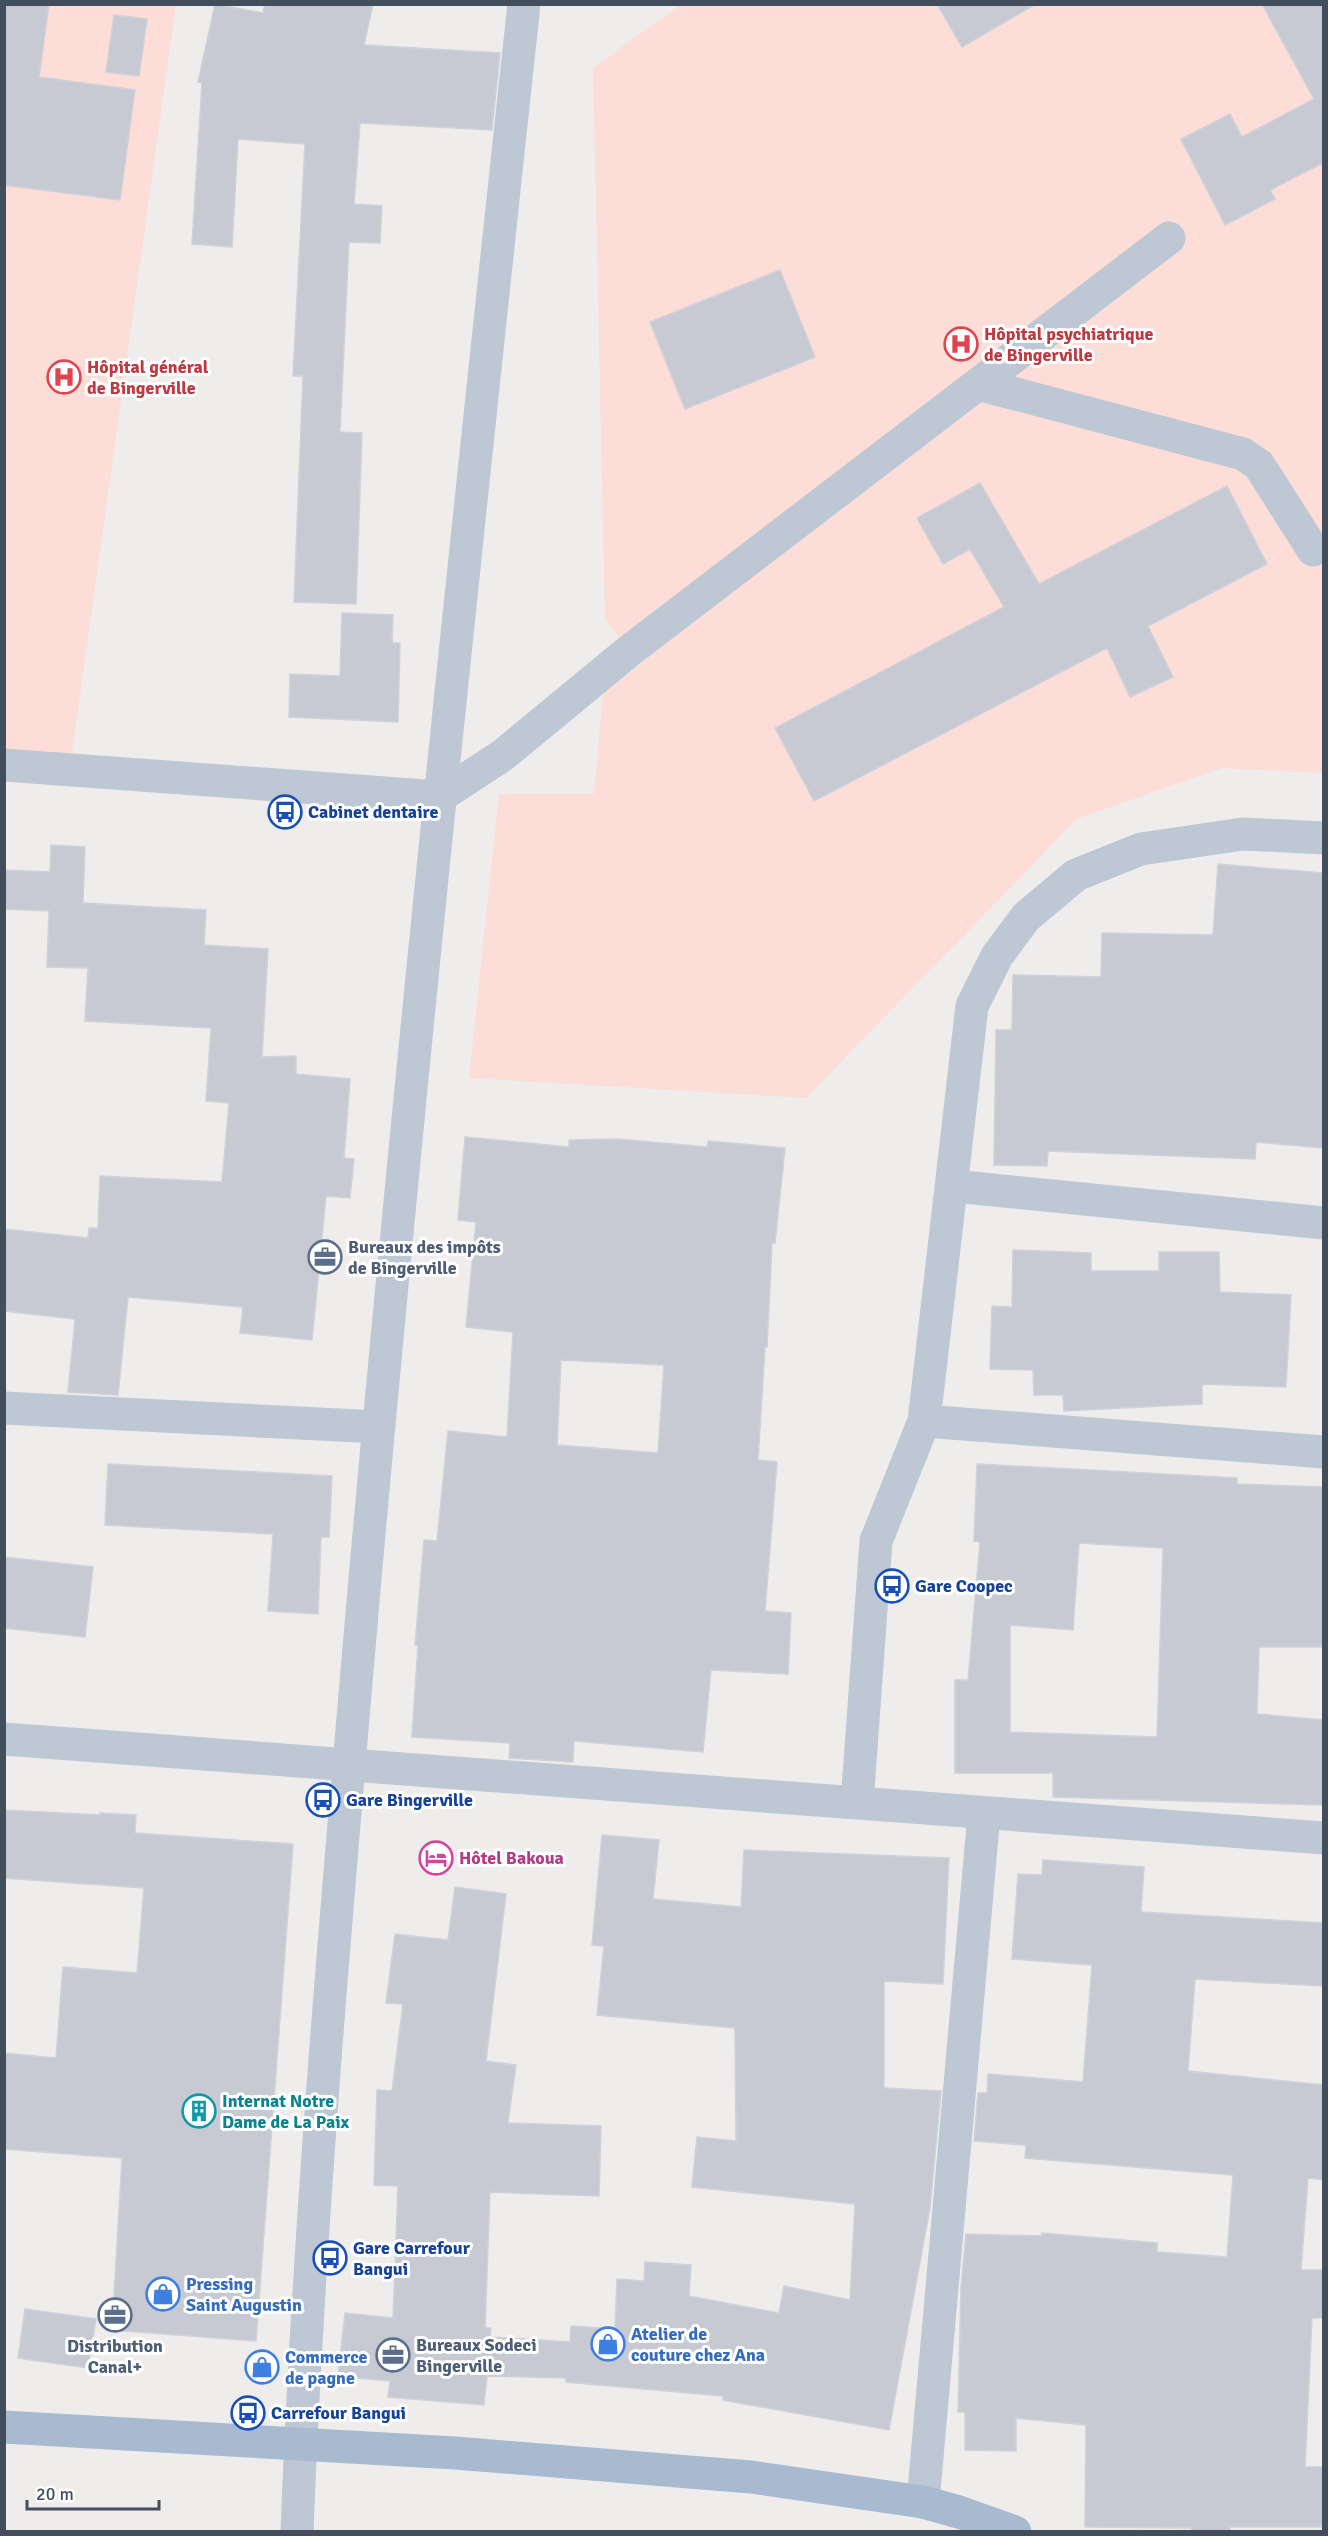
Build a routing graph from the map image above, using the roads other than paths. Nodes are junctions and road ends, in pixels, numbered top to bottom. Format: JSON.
{"nodes":[{"id":1,"x":524,"y":4,"type":"edge"},
{"id":2,"x":1169,"y":238,"type":"dead end"},
{"id":3,"x":978,"y":384,"type":"junction"},
{"id":4,"x":1313,"y":550,"type":"dead end"},
{"id":5,"x":4,"y":765,"type":"edge"},
{"id":6,"x":439,"y":797,"type":"junction"},
{"id":7,"x":1323,"y":838,"type":"edge"},
{"id":8,"x":953,"y":1186,"type":"junction"},
{"id":9,"x":1323,"y":1223,"type":"edge"},
{"id":10,"x":4,"y":1408,"type":"edge"},
{"id":11,"x":924,"y":1421,"type":"junction"},
{"id":12,"x":379,"y":1427,"type":"junction"},
{"id":13,"x":1323,"y":1452,"type":"edge"},
{"id":14,"x":4,"y":1739,"type":"edge"},
{"id":15,"x":349,"y":1766,"type":"junction"},
{"id":16,"x":857,"y":1803,"type":"junction"},
{"id":17,"x":984,"y":1814,"type":"junction"},
{"id":18,"x":1323,"y":1838,"type":"edge"},
{"id":19,"x":4,"y":2427,"type":"edge"},
{"id":20,"x":300,"y":2444,"type":"junction"},
{"id":21,"x":923,"y":2502,"type":"junction"},
{"id":22,"x":297,"y":2532,"type":"edge"},
{"id":23,"x":1015,"y":2532,"type":"edge"}],
"edges":[{"from":1,"to":6,"type":"street"},
{"from":2,"to":3,"type":"street"},
{"from":3,"to":4,"type":"street"},
{"from":3,"to":6,"type":"street"},
{"from":5,"to":6,"type":"street"},
{"from":6,"to":12,"type":"street"},
{"from":7,"to":8,"type":"street"},
{"from":8,"to":9,"type":"street"},
{"from":8,"to":11,"type":"street"},
{"from":10,"to":12,"type":"street"},
{"from":11,"to":13,"type":"street"},
{"from":11,"to":16,"type":"street"},
{"from":12,"to":15,"type":"street"},
{"from":14,"to":15,"type":"street"},
{"from":15,"to":16,"type":"street"},
{"from":15,"to":20,"type":"street"},
{"from":16,"to":17,"type":"street"},
{"from":17,"to":18,"type":"street"},
{"from":17,"to":21,"type":"street"},
{"from":19,"to":20,"type":"main road"},
{"from":20,"to":21,"type":"main road"},
{"from":20,"to":22,"type":"street"},
{"from":21,"to":23,"type":"main road"}]}
